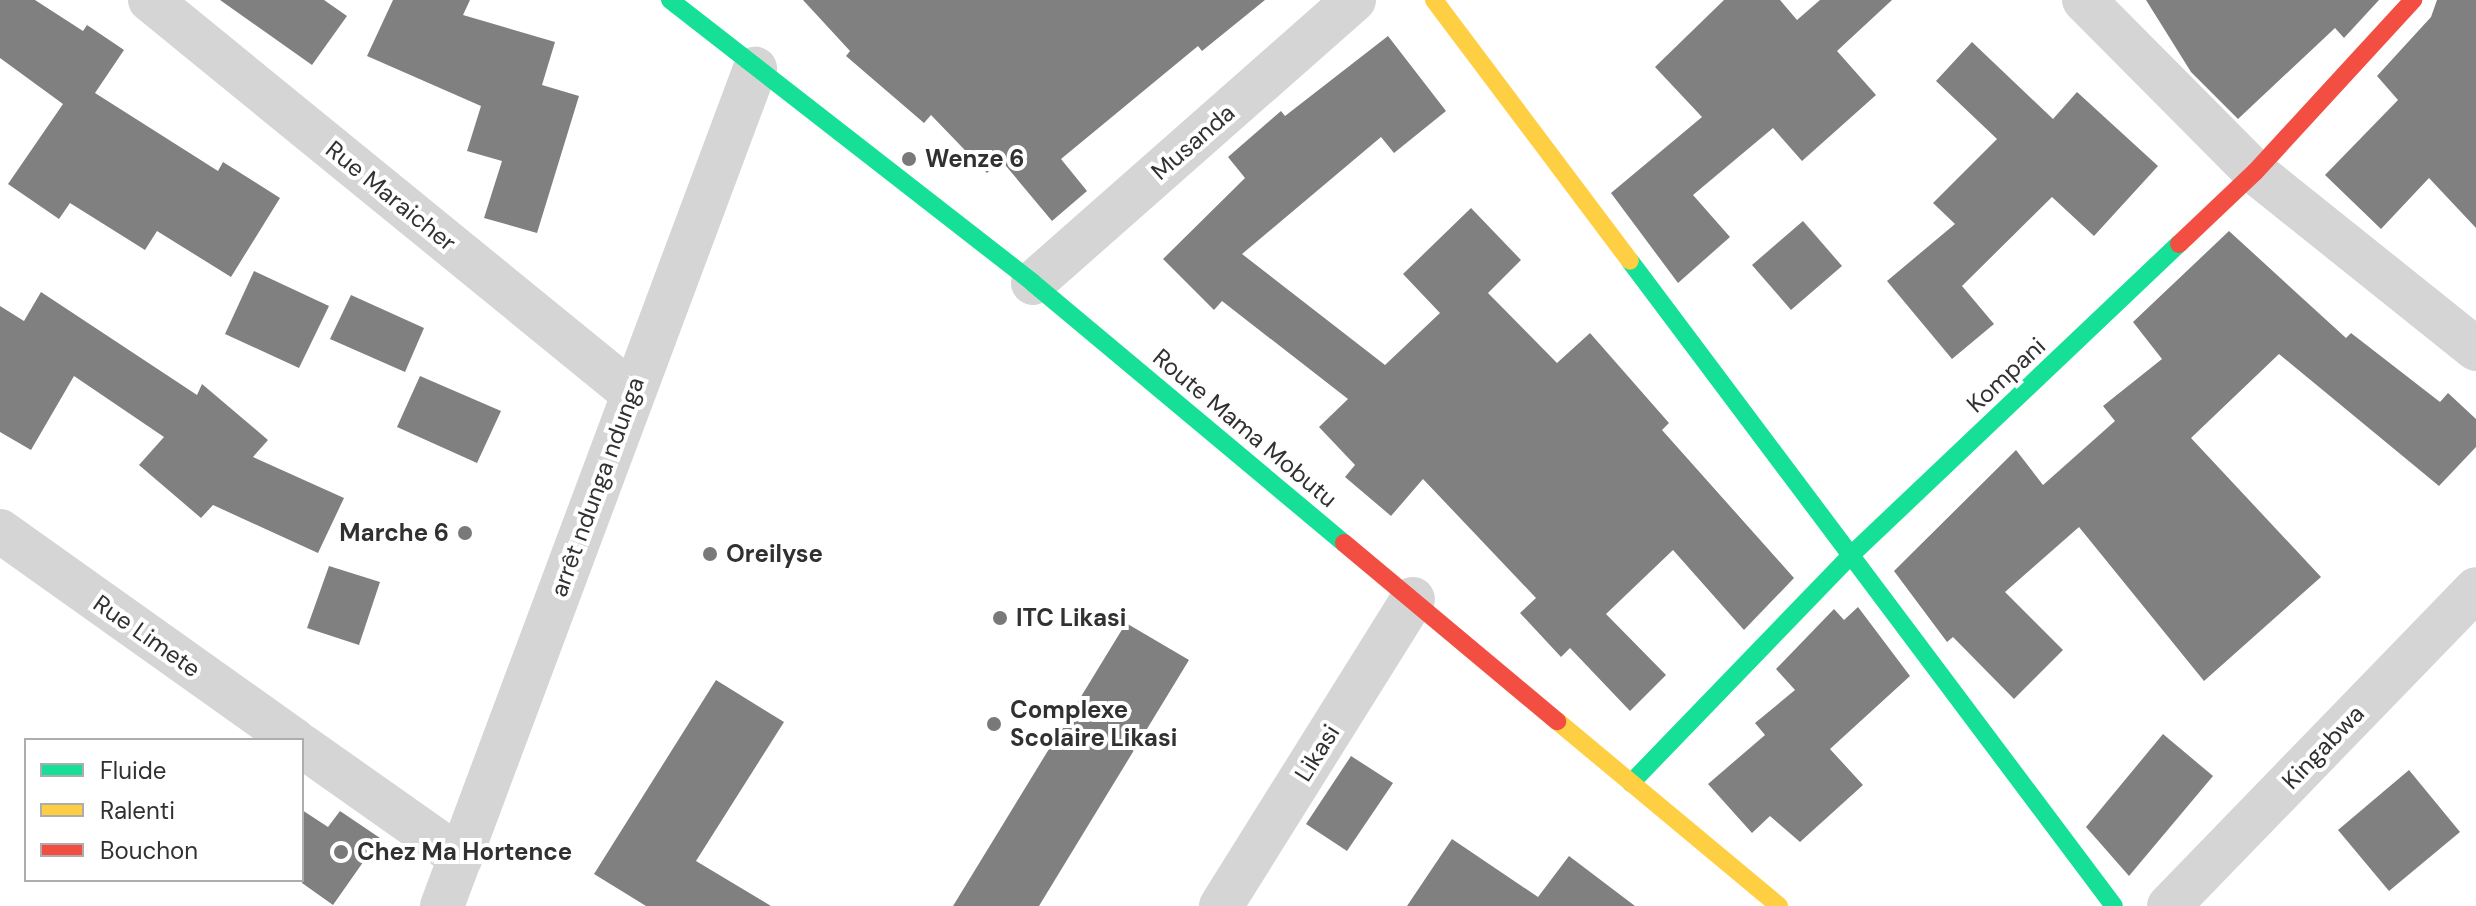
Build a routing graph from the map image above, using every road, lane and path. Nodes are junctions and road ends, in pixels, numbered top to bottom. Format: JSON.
{"nodes":[{"id":1,"x":150,"y":0,"type":"edge"},
{"id":2,"x":670,"y":0,"type":"edge"},
{"id":3,"x":1354,"y":0,"type":"edge"},
{"id":4,"x":1434,"y":0,"type":"edge"},
{"id":5,"x":2084,"y":0,"type":"edge"},
{"id":6,"x":2413,"y":0,"type":"edge"},
{"id":7,"x":755,"y":69,"type":"junction"},
{"id":8,"x":2255,"y":172,"type":"junction"},
{"id":9,"x":1033,"y":283,"type":"junction"},
{"id":10,"x":2476,"y":349,"type":"edge"},
{"id":11,"x":631,"y":392,"type":"junction"},
{"id":12,"x":0,"y":531,"type":"edge"},
{"id":13,"x":1851,"y":555,"type":"junction"},
{"id":14,"x":2476,"y":589,"type":"edge"},
{"id":15,"x":1413,"y":599,"type":"junction"},
{"id":16,"x":291,"y":738,"type":"edge"},
{"id":17,"x":304,"y":747,"type":"edge"},
{"id":18,"x":1631,"y":783,"type":"junction"},
{"id":19,"x":461,"y":858,"type":"junction"},
{"id":20,"x":1238,"y":899,"type":"edge"},
{"id":21,"x":442,"y":906,"type":"edge"},
{"id":22,"x":1779,"y":906,"type":"edge"},
{"id":23,"x":2114,"y":906,"type":"edge"},
{"id":24,"x":2169,"y":906,"type":"edge"}],
"edges":[{"from":1,"to":11,"type":"street","name":"Rue Maraicher"},
{"from":2,"to":7,"type":"street","name":"Route Mama Mobutu"},
{"from":3,"to":9,"type":"street","name":"Musanda"},
{"from":4,"to":13,"type":"street"},
{"from":5,"to":8,"type":"street"},
{"from":6,"to":8,"type":"street","name":"Kompani"},
{"from":7,"to":9,"type":"street","name":"Route Mama Mobutu"},
{"from":7,"to":11,"type":"street","name":"arrêt ndunga ndunga"},
{"from":8,"to":10,"type":"street"},
{"from":8,"to":13,"type":"street","name":"Kompani"},
{"from":9,"to":15,"type":"street","name":"Route Mama Mobutu"},
{"from":11,"to":19,"type":"street","name":"arrêt ndunga ndunga"},
{"from":12,"to":16,"type":"street","name":"Rue Limete"},
{"from":13,"to":18,"type":"street","name":"Kompani"},
{"from":13,"to":23,"type":"street"},
{"from":14,"to":24,"type":"street","name":"Kingabwa"},
{"from":15,"to":18,"type":"street","name":"Route Mama Mobutu"},
{"from":15,"to":20,"type":"street","name":"Likasi"},
{"from":17,"to":19,"type":"street"},
{"from":18,"to":22,"type":"street","name":"Route Mama Mobutu"},
{"from":19,"to":21,"type":"street","name":"arrêt ndunga ndunga"}]}
